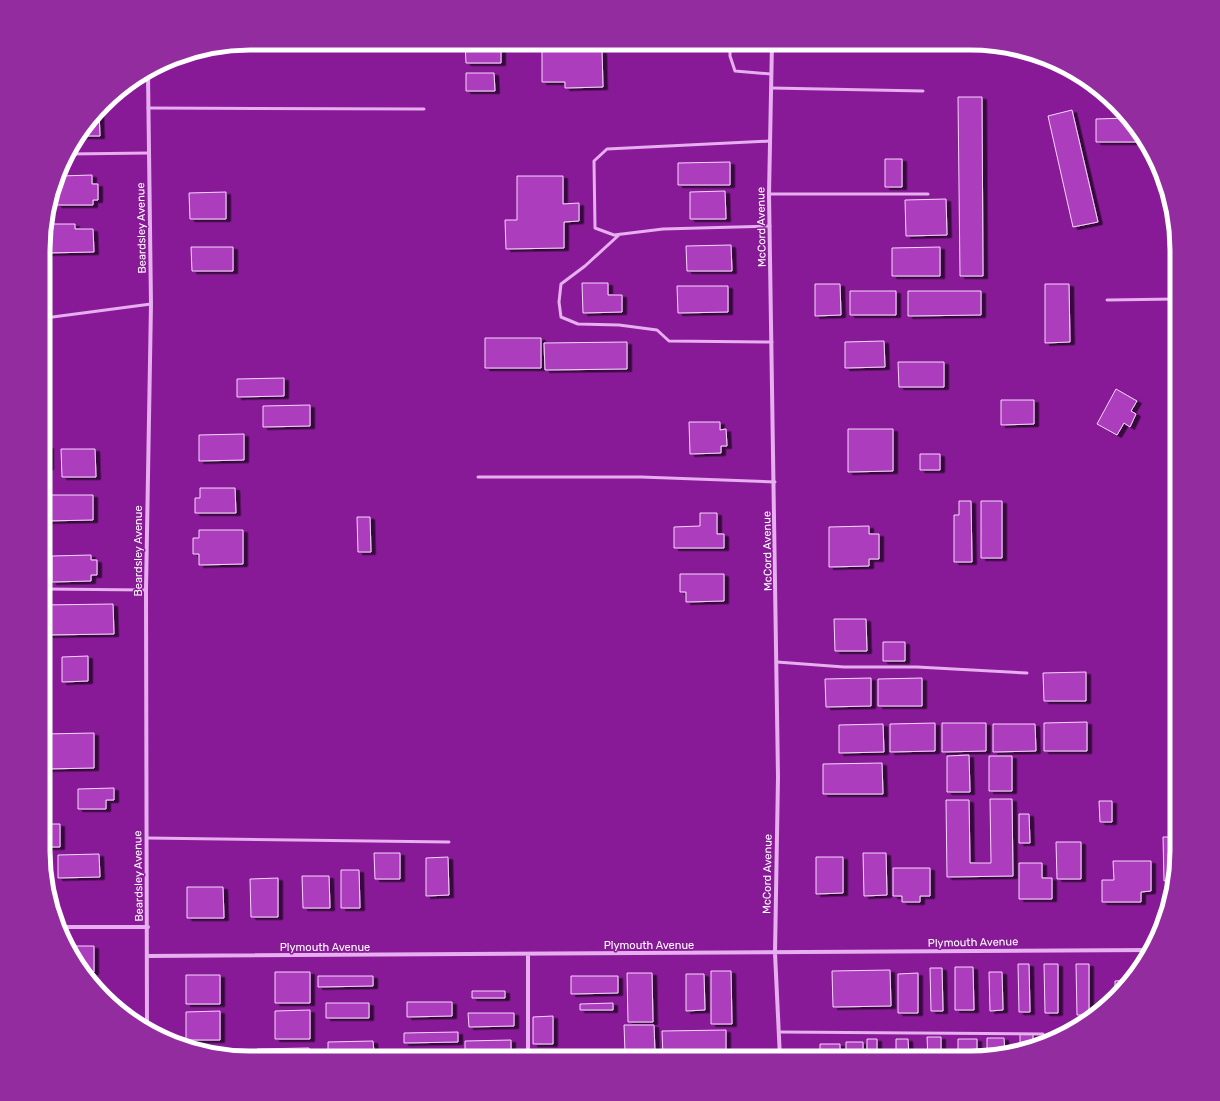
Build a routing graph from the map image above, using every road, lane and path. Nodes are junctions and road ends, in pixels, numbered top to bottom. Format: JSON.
{"nodes":[{"id":1,"x":730,"y":50,"type":"edge"},
{"id":2,"x":772,"y":50,"type":"edge"},
{"id":3,"x":772,"y":74,"type":"junction"},
{"id":4,"x":148,"y":78,"type":"edge"},
{"id":5,"x":771,"y":88,"type":"junction"},
{"id":6,"x":923,"y":91,"type":"dead end"},
{"id":7,"x":148,"y":108,"type":"junction"},
{"id":8,"x":424,"y":109,"type":"dead end"},
{"id":9,"x":770,"y":141,"type":"junction"},
{"id":10,"x":149,"y":153,"type":"junction"},
{"id":11,"x":75,"y":154,"type":"edge"},
{"id":12,"x":769,"y":194,"type":"junction"},
{"id":13,"x":928,"y":194,"type":"dead end"},
{"id":14,"x":770,"y":226,"type":"junction"},
{"id":15,"x":620,"y":234,"type":"junction"},
{"id":16,"x":1170,"y":299,"type":"edge"},
{"id":17,"x":1107,"y":300,"type":"dead end"},
{"id":18,"x":151,"y":304,"type":"junction"},
{"id":19,"x":50,"y":317,"type":"edge"},
{"id":20,"x":772,"y":342,"type":"junction"},
{"id":21,"x":478,"y":477,"type":"dead end"},
{"id":22,"x":775,"y":482,"type":"junction"},
{"id":23,"x":50,"y":589,"type":"edge"},
{"id":24,"x":146,"y":590,"type":"junction"},
{"id":25,"x":777,"y":662,"type":"junction"},
{"id":26,"x":1026,"y":673,"type":"dead end"},
{"id":27,"x":147,"y":838,"type":"junction"},
{"id":28,"x":450,"y":842,"type":"dead end"},
{"id":29,"x":65,"y":927,"type":"edge"},
{"id":30,"x":148,"y":927,"type":"junction"},
{"id":31,"x":1143,"y":950,"type":"edge"},
{"id":32,"x":775,"y":954,"type":"junction"},
{"id":33,"x":528,"y":955,"type":"junction"},
{"id":34,"x":148,"y":956,"type":"junction"},
{"id":35,"x":147,"y":1022,"type":"edge"},
{"id":36,"x":780,"y":1032,"type":"junction"},
{"id":37,"x":1043,"y":1034,"type":"dead end"},
{"id":38,"x":528,"y":1051,"type":"edge"},
{"id":39,"x":780,"y":1051,"type":"edge"}],
"edges":[{"from":1,"to":3,"type":"lane"},
{"from":2,"to":3,"type":"street","name":"McCord Avenue"},
{"from":3,"to":5,"type":"street","name":"McCord Avenue"},
{"from":4,"to":7,"type":"street","name":"Beardsley Avenue"},
{"from":5,"to":6,"type":"lane"},
{"from":5,"to":9,"type":"street","name":"McCord Avenue"},
{"from":7,"to":8,"type":"lane"},
{"from":7,"to":10,"type":"street","name":"Beardsley Avenue"},
{"from":9,"to":12,"type":"street","name":"McCord Avenue"},
{"from":9,"to":15,"type":"lane"},
{"from":10,"to":11,"type":"lane"},
{"from":10,"to":18,"type":"street","name":"Beardsley Avenue"},
{"from":12,"to":13,"type":"lane"},
{"from":12,"to":14,"type":"street","name":"McCord Avenue"},
{"from":14,"to":15,"type":"lane"},
{"from":14,"to":20,"type":"street","name":"McCord Avenue"},
{"from":15,"to":20,"type":"lane"},
{"from":16,"to":17,"type":"lane"},
{"from":18,"to":19,"type":"lane"},
{"from":18,"to":24,"type":"street","name":"Beardsley Avenue"},
{"from":20,"to":22,"type":"street","name":"McCord Avenue"},
{"from":21,"to":22,"type":"lane"},
{"from":22,"to":25,"type":"street","name":"McCord Avenue"},
{"from":23,"to":24,"type":"lane"},
{"from":24,"to":27,"type":"street","name":"Beardsley Avenue"},
{"from":25,"to":26,"type":"lane"},
{"from":25,"to":32,"type":"street","name":"McCord Avenue"},
{"from":27,"to":28,"type":"lane"},
{"from":27,"to":30,"type":"street","name":"Beardsley Avenue"},
{"from":29,"to":30,"type":"street"},
{"from":30,"to":34,"type":"street","name":"Beardsley Avenue"},
{"from":31,"to":32,"type":"street","name":"Plymouth Avenue"},
{"from":32,"to":33,"type":"street","name":"Plymouth Avenue"},
{"from":32,"to":36,"type":"street","name":"McCord Avenue"},
{"from":33,"to":34,"type":"street","name":"Plymouth Avenue"},
{"from":33,"to":38,"type":"street"},
{"from":34,"to":35,"type":"street","name":"Beardsley Avenue"},
{"from":36,"to":37,"type":"lane"},
{"from":36,"to":39,"type":"street","name":"McCord Avenue"}]}
